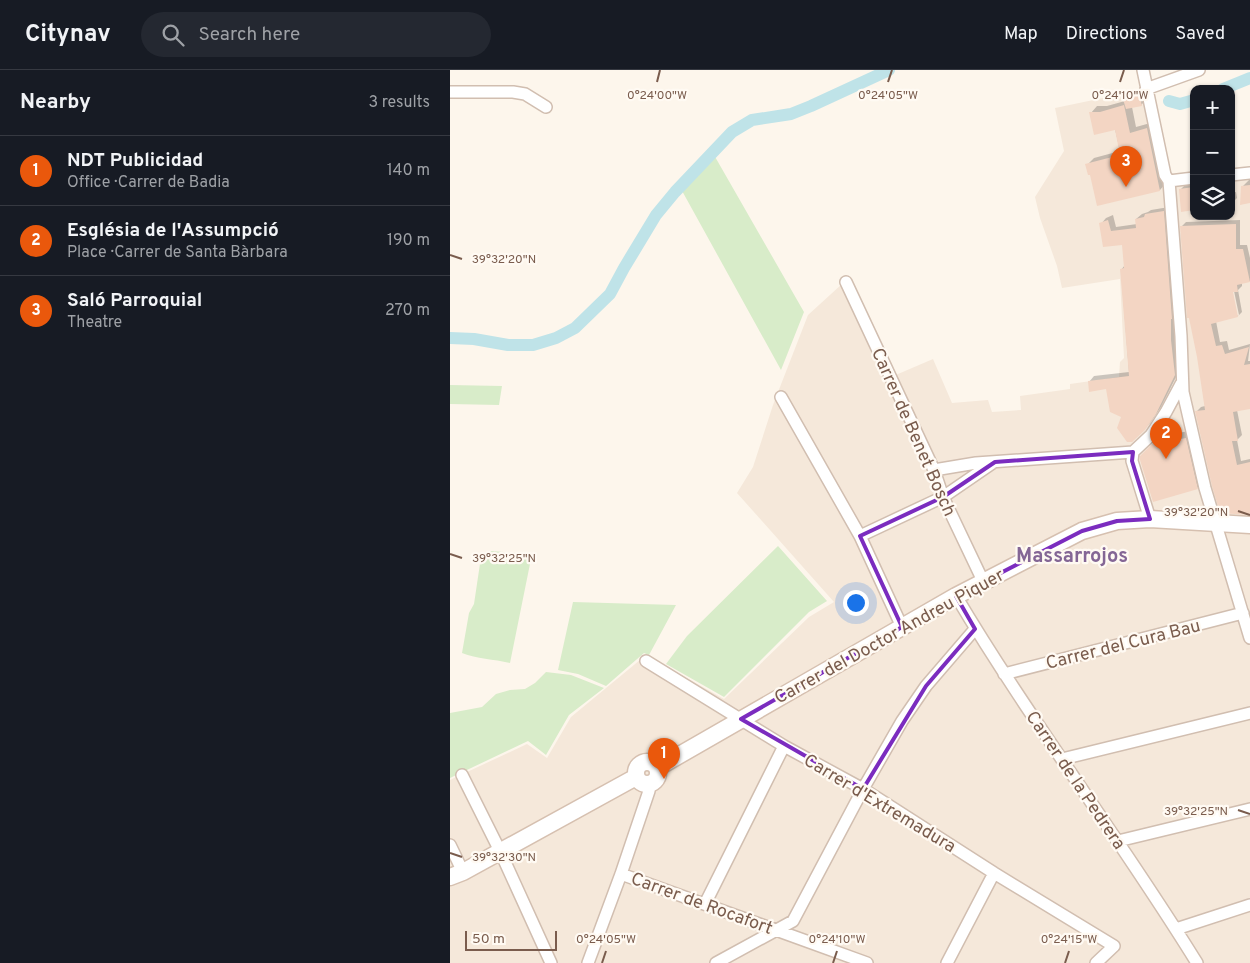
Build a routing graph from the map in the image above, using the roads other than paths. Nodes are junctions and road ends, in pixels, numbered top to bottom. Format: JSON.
{"nodes":[{"id":1,"x":1143,"y":70,"type":"edge"},
{"id":2,"x":1199,"y":70,"type":"edge"},
{"id":3,"x":1146,"y":89,"type":"junction"},
{"id":4,"x":450,"y":92,"type":"edge"},
{"id":5,"x":546,"y":107,"type":"dead end"},
{"id":6,"x":1250,"y":173,"type":"edge"},
{"id":7,"x":1235,"y":175,"type":"edge"},
{"id":8,"x":1190,"y":178,"type":"edge"},
{"id":9,"x":1169,"y":181,"type":"junction"},
{"id":10,"x":846,"y":282,"type":"dead end"},
{"id":11,"x":1181,"y":384,"type":"junction"},
{"id":12,"x":781,"y":397,"type":"dead end"},
{"id":13,"x":1133,"y":452,"type":"junction"},
{"id":14,"x":995,"y":462,"type":"junction"},
{"id":15,"x":934,"y":470,"type":"junction"},
{"id":16,"x":943,"y":497,"type":"junction"},
{"id":17,"x":1150,"y":519,"type":"junction"},
{"id":18,"x":1216,"y":524,"type":"junction"},
{"id":19,"x":1250,"y":524,"type":"edge"},
{"id":20,"x":860,"y":536,"type":"junction"},
{"id":21,"x":983,"y":581,"type":"junction"},
{"id":22,"x":956,"y":596,"type":"junction"},
{"id":23,"x":1243,"y":613,"type":"junction"},
{"id":24,"x":902,"y":627,"type":"junction"},
{"id":25,"x":975,"y":629,"type":"junction"},
{"id":26,"x":1250,"y":638,"type":"edge"},
{"id":27,"x":646,"y":661,"type":"dead end"},
{"id":28,"x":1004,"y":674,"type":"junction"},
{"id":29,"x":1250,"y":713,"type":"edge"},
{"id":30,"x":741,"y":719,"type":"junction"},
{"id":31,"x":784,"y":746,"type":"junction"},
{"id":32,"x":1062,"y":759,"type":"junction"},
{"id":33,"x":462,"y":775,"type":"dead end"},
{"id":34,"x":642,"y":781,"type":"junction"},
{"id":35,"x":863,"y":789,"type":"junction"},
{"id":36,"x":1250,"y":809,"type":"edge"},
{"id":37,"x":1118,"y":841,"type":"junction"},
{"id":38,"x":450,"y":845,"type":"edge"},
{"id":39,"x":500,"y":851,"type":"junction"},
{"id":40,"x":994,"y":873,"type":"junction"},
{"id":41,"x":621,"y":874,"type":"junction"},
{"id":42,"x":456,"y":875,"type":"edge"},
{"id":43,"x":704,"y":904,"type":"junction"},
{"id":44,"x":1250,"y":905,"type":"edge"},
{"id":45,"x":776,"y":929,"type":"junction"},
{"id":46,"x":1176,"y":929,"type":"junction"},
{"id":47,"x":862,"y":962,"type":"edge"},
{"id":48,"x":550,"y":963,"type":"edge"},
{"id":49,"x":588,"y":963,"type":"edge"},
{"id":50,"x":716,"y":963,"type":"edge"},
{"id":51,"x":946,"y":963,"type":"edge"},
{"id":52,"x":1096,"y":963,"type":"edge"},
{"id":53,"x":1197,"y":963,"type":"edge"}],
"edges":[{"from":1,"to":3,"type":"street"},
{"from":2,"to":3,"type":"street"},
{"from":3,"to":9,"type":"street"},
{"from":4,"to":5,"type":"street"},
{"from":6,"to":7,"type":"street"},
{"from":8,"to":9,"type":"street"},
{"from":9,"to":11,"type":"street"},
{"from":10,"to":15,"type":"street","name":"Carrer de Benet Bosch"},
{"from":11,"to":13,"type":"street"},
{"from":11,"to":18,"type":"street"},
{"from":12,"to":20,"type":"street"},
{"from":13,"to":14,"type":"street"},
{"from":13,"to":17,"type":"street"},
{"from":14,"to":15,"type":"street"},
{"from":14,"to":16,"type":"street"},
{"from":15,"to":16,"type":"street","name":"Carrer de Benet Bosch"},
{"from":16,"to":20,"type":"street"},
{"from":16,"to":21,"type":"street","name":"Carrer de Benet Bosch"},
{"from":17,"to":18,"type":"street","name":"Carrer del Doctor Andreu Piquer"},
{"from":17,"to":21,"type":"street","name":"Carrer del Doctor Andreu Piquer"},
{"from":18,"to":19,"type":"street"},
{"from":18,"to":23,"type":"street"},
{"from":20,"to":24,"type":"street"},
{"from":21,"to":22,"type":"street","name":"Carrer del Doctor Andreu Piquer"},
{"from":22,"to":24,"type":"street","name":"Carrer del Doctor Andreu Piquer"},
{"from":22,"to":25,"type":"street","name":"Carrer de la Pedrera"},
{"from":23,"to":26,"type":"street"},
{"from":23,"to":28,"type":"street","name":"Carrer del Cura Bau"},
{"from":24,"to":30,"type":"street","name":"Carrer del Doctor Andreu Piquer"},
{"from":25,"to":28,"type":"street","name":"Carrer de la Pedrera"},
{"from":25,"to":35,"type":"street"},
{"from":27,"to":30,"type":"street","name":"Carrer d'Extremadura"},
{"from":28,"to":32,"type":"street","name":"Carrer de la Pedrera"},
{"from":29,"to":32,"type":"street"},
{"from":30,"to":31,"type":"street","name":"Carrer d'Extremadura"},
{"from":30,"to":34,"type":"street","name":"Carrer del Doctor Andreu Piquer"},
{"from":31,"to":35,"type":"street","name":"Carrer d'Extremadura"},
{"from":31,"to":43,"type":"street"},
{"from":32,"to":37,"type":"street","name":"Carrer de la Pedrera"},
{"from":33,"to":39,"type":"street"},
{"from":34,"to":39,"type":"street"},
{"from":34,"to":41,"type":"street"},
{"from":35,"to":40,"type":"street","name":"Carrer d'Extremadura"},
{"from":35,"to":45,"type":"street"},
{"from":36,"to":37,"type":"street"},
{"from":37,"to":46,"type":"street","name":"Carrer de la Pedrera"},
{"from":38,"to":42,"type":"street"},
{"from":39,"to":42,"type":"street"},
{"from":39,"to":48,"type":"street"},
{"from":40,"to":51,"type":"street"},
{"from":40,"to":52,"type":"street","name":"Carrer d'Extremadura"},
{"from":41,"to":43,"type":"street","name":"Carrer de Rocafort"},
{"from":41,"to":49,"type":"street"},
{"from":43,"to":45,"type":"street","name":"Carrer de Rocafort"},
{"from":44,"to":46,"type":"street"},
{"from":45,"to":47,"type":"street","name":"Carrer de Rocafort"},
{"from":45,"to":50,"type":"street"},
{"from":46,"to":53,"type":"street","name":"Carrer de la Pedrera"}]}
